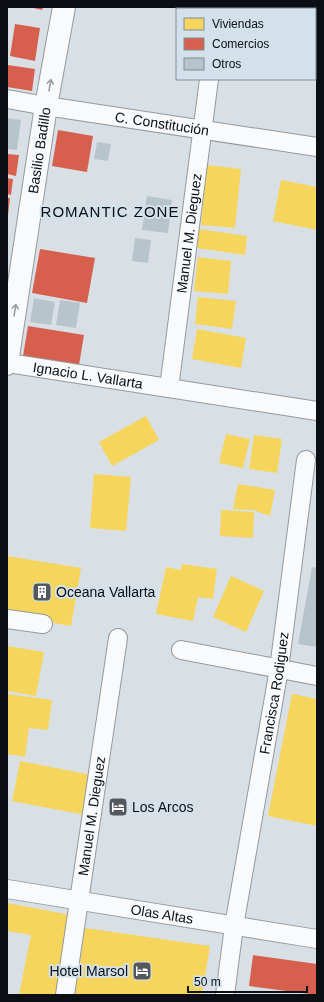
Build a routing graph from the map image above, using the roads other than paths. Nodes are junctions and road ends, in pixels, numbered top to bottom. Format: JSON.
{"nodes":[{"id":1,"x":64,"y":7,"type":"edge"},
{"id":2,"x":209,"y":80,"type":"edge"},
{"id":3,"x":7,"y":99,"type":"edge"},
{"id":4,"x":46,"y":106,"type":"junction"},
{"id":5,"x":203,"y":129,"type":"junction"},
{"id":6,"x":317,"y":147,"type":"edge"},
{"id":7,"x":7,"y":363,"type":"edge"},
{"id":8,"x":7,"y":366,"type":"edge"},
{"id":9,"x":169,"y":388,"type":"junction"},
{"id":10,"x":317,"y":411,"type":"edge"},
{"id":11,"x":306,"y":460,"type":"dead end"},
{"id":12,"x":7,"y":619,"type":"edge"},
{"id":13,"x":43,"y":624,"type":"dead end"},
{"id":14,"x":118,"y":638,"type":"dead end"},
{"id":15,"x":181,"y":650,"type":"dead end"},
{"id":16,"x":279,"y":669,"type":"junction"},
{"id":17,"x":317,"y":676,"type":"edge"},
{"id":18,"x":7,"y":889,"type":"edge"},
{"id":19,"x":80,"y":901,"type":"junction"},
{"id":20,"x":234,"y":926,"type":"junction"},
{"id":21,"x":317,"y":939,"type":"edge"},
{"id":22,"x":65,"y":995,"type":"edge"},
{"id":23,"x":225,"y":995,"type":"edge"}],
"edges":[{"from":4,"to":1,"type":"main road","name":"Basilio Badillo","one_way":true},
{"from":2,"to":5,"type":"street","name":"Manuel M. Dieguez"},
{"from":3,"to":4,"type":"street","name":"C. Constitución"},
{"from":4,"to":5,"type":"street","name":"C. Constitución"},
{"from":7,"to":4,"type":"main road","name":"Basilio Badillo","one_way":true},
{"from":5,"to":6,"type":"street","name":"C. Constitución"},
{"from":5,"to":9,"type":"street","name":"Manuel M. Dieguez"},
{"from":7,"to":8,"type":"street","name":"Basilio Badillo"},
{"from":7,"to":9,"type":"street","name":"Ignacio L. Vallarta"},
{"from":9,"to":10,"type":"street","name":"Ignacio L. Vallarta"},
{"from":11,"to":16,"type":"street","name":"Francisca Rodiguez"},
{"from":12,"to":13,"type":"street"},
{"from":14,"to":19,"type":"street","name":"Manuel M. Dieguez"},
{"from":15,"to":16,"type":"street"},
{"from":16,"to":17,"type":"street"},
{"from":16,"to":20,"type":"street","name":"Francisca Rodiguez"},
{"from":18,"to":19,"type":"street","name":"Olas Altas"},
{"from":19,"to":20,"type":"street","name":"Olas Altas"},
{"from":19,"to":22,"type":"street","name":"Manuel M. Dieguez"},
{"from":20,"to":21,"type":"street","name":"Olas Altas"},
{"from":20,"to":23,"type":"street","name":"Francisca Rodiguez"}]}
